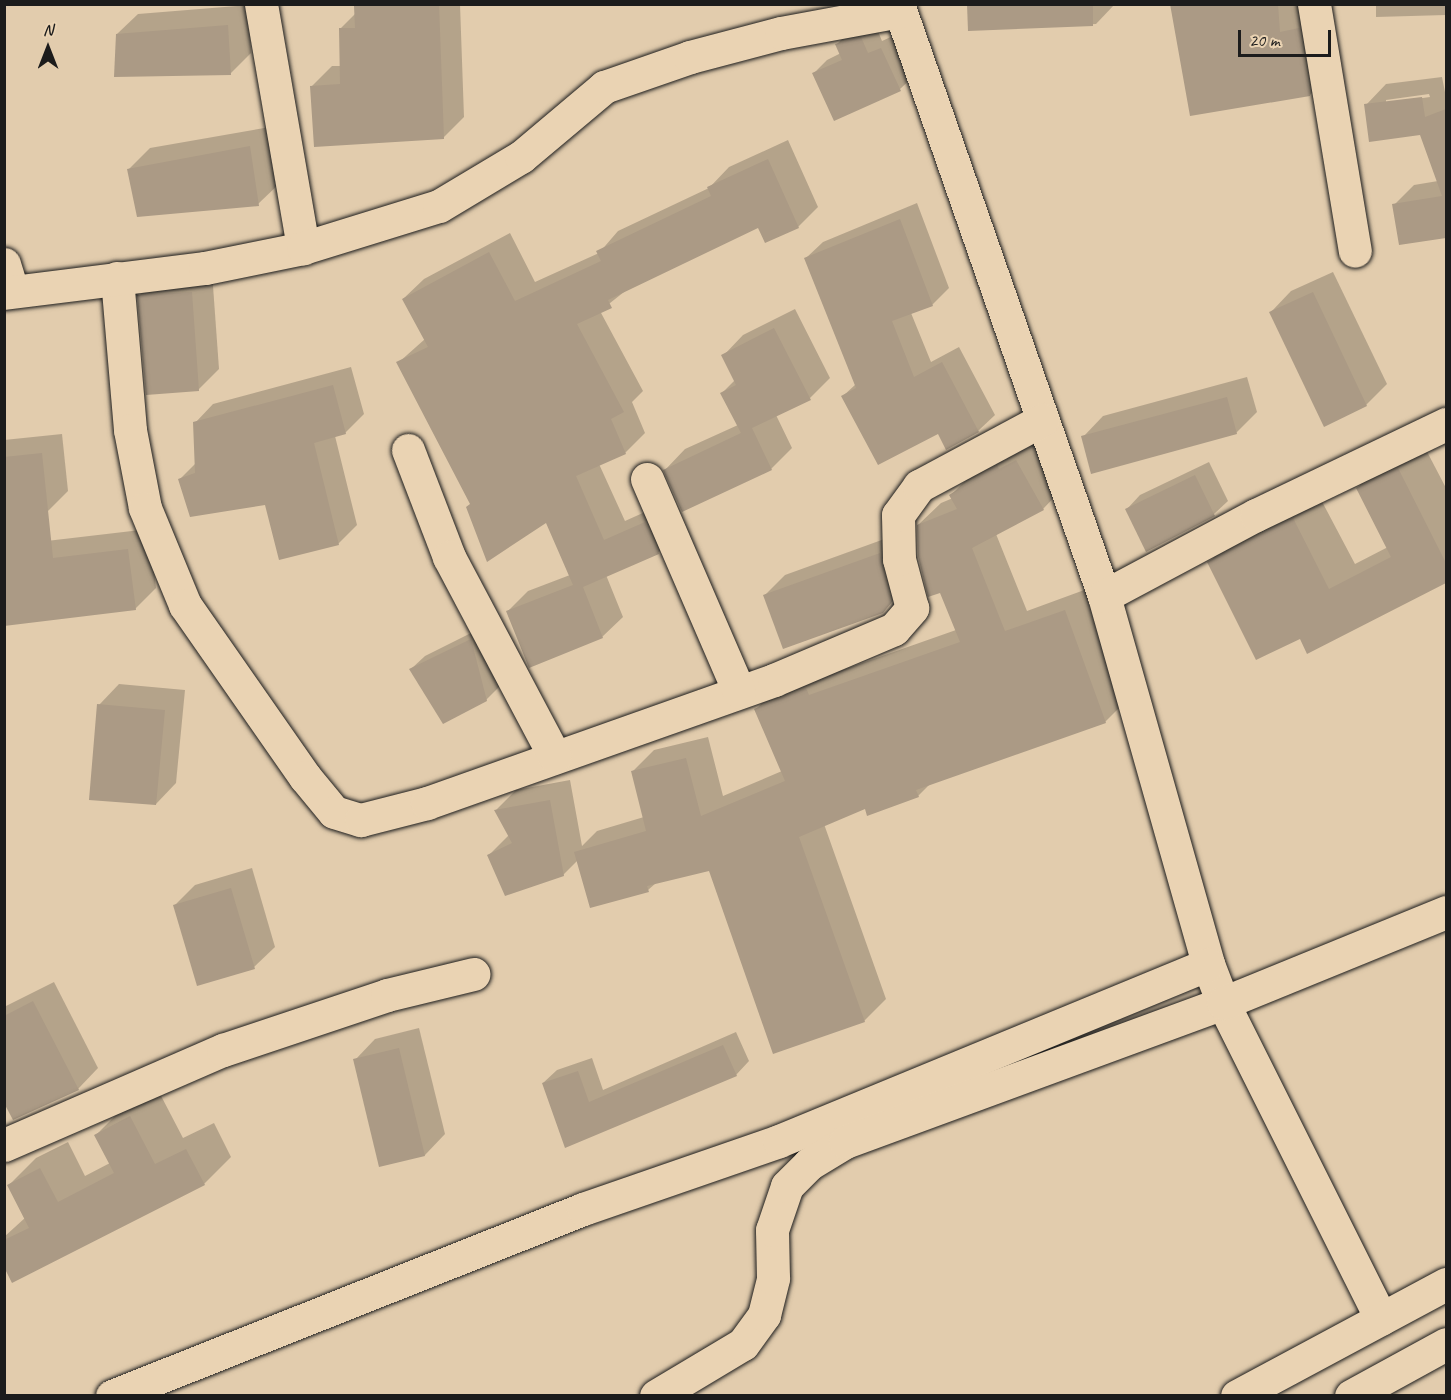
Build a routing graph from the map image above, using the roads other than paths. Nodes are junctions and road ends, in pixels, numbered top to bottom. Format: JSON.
{"nodes":[{"id":1,"x":261,"y":4,"type":"edge"},
{"id":2,"x":1314,"y":4,"type":"edge"},
{"id":3,"x":899,"y":8,"type":"edge"},
{"id":4,"x":303,"y":248,"type":"junction"},
{"id":5,"x":1355,"y":251,"type":"dead end"},
{"id":6,"x":117,"y":278,"type":"junction"},
{"id":7,"x":7,"y":282,"type":"edge"},
{"id":8,"x":1042,"y":420,"type":"junction"},
{"id":9,"x":1446,"y":424,"type":"edge"},
{"id":10,"x":408,"y":450,"type":"dead end"},
{"id":11,"x":647,"y":479,"type":"dead end"},
{"id":12,"x":1104,"y":596,"type":"junction"},
{"id":13,"x":739,"y":692,"type":"junction"},
{"id":14,"x":555,"y":757,"type":"junction"},
{"id":15,"x":1446,"y":912,"type":"edge"},
{"id":16,"x":1208,"y":964,"type":"junction"},
{"id":17,"x":473,"y":975,"type":"dead end"},
{"id":18,"x":1223,"y":1003,"type":"junction"},
{"id":19,"x":4,"y":1145,"type":"edge"},
{"id":20,"x":1446,"y":1284,"type":"edge"},
{"id":21,"x":1381,"y":1319,"type":"junction"},
{"id":22,"x":1446,"y":1344,"type":"edge"},
{"id":23,"x":111,"y":1395,"type":"edge"},
{"id":24,"x":656,"y":1395,"type":"edge"},
{"id":25,"x":1238,"y":1395,"type":"edge"},
{"id":26,"x":1351,"y":1395,"type":"edge"}],
"edges":[{"from":1,"to":4,"type":"street"},
{"from":2,"to":5,"type":"street"},
{"from":3,"to":4,"type":"street"},
{"from":3,"to":8,"type":"street"},
{"from":4,"to":6,"type":"street"},
{"from":6,"to":7,"type":"street"},
{"from":6,"to":14,"type":"street"},
{"from":8,"to":12,"type":"street"},
{"from":8,"to":13,"type":"street"},
{"from":9,"to":12,"type":"street"},
{"from":10,"to":14,"type":"street"},
{"from":11,"to":13,"type":"street"},
{"from":12,"to":16,"type":"street"},
{"from":13,"to":14,"type":"street"},
{"from":15,"to":18,"type":"street"},
{"from":16,"to":18,"type":"street"},
{"from":16,"to":23,"type":"street"},
{"from":17,"to":19,"type":"street"},
{"from":18,"to":21,"type":"street"},
{"from":18,"to":24,"type":"street"},
{"from":20,"to":21,"type":"street"},
{"from":21,"to":25,"type":"street"},
{"from":22,"to":26,"type":"street"}]}
